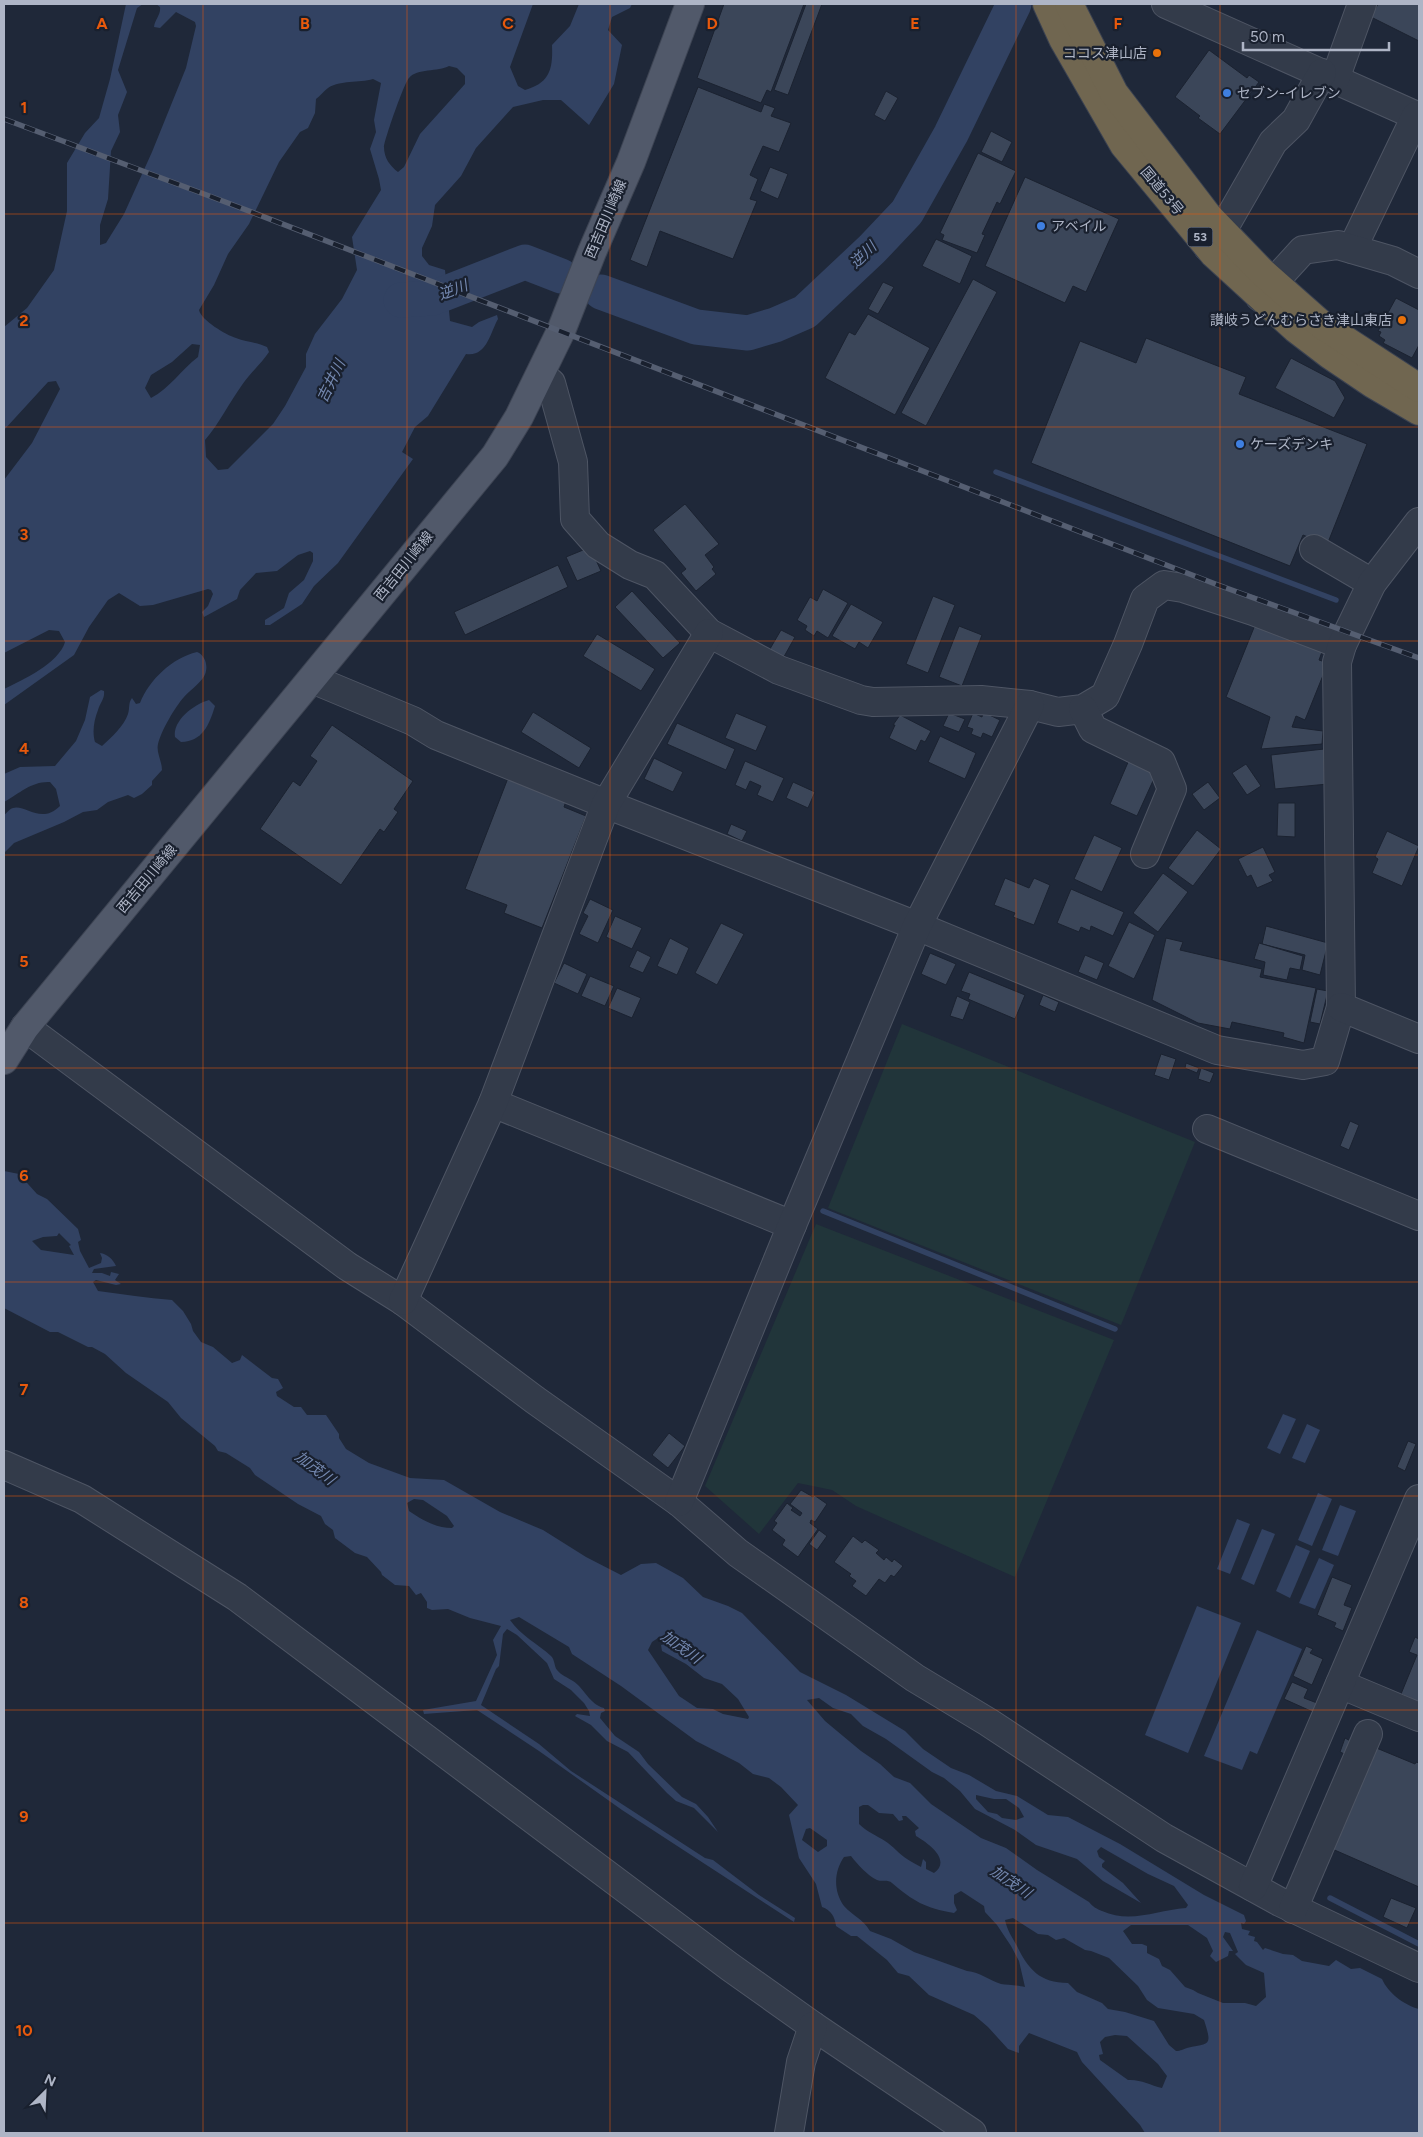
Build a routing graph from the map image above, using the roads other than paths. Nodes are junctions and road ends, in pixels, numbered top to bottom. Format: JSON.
{"nodes":[{"id":1,"x":690,"y":4,"type":"edge"},
{"id":2,"x":1046,"y":4,"type":"edge"},
{"id":3,"x":1069,"y":4,"type":"edge"},
{"id":4,"x":1166,"y":4,"type":"edge"},
{"id":5,"x":1362,"y":4,"type":"edge"},
{"id":6,"x":1329,"y":76,"type":"junction"},
{"id":7,"x":1418,"y":117,"type":"edge"},
{"id":8,"x":1215,"y":239,"type":"junction"},
{"id":9,"x":1352,"y":249,"type":"junction"},
{"id":10,"x":1419,"y":274,"type":"edge"},
{"id":11,"x":1267,"y":289,"type":"junction"},
{"id":12,"x":540,"y":375,"type":"junction"},
{"id":13,"x":1419,"y":388,"type":"edge"},
{"id":14,"x":1419,"y":411,"type":"edge"},
{"id":15,"x":1419,"y":522,"type":"edge"},
{"id":16,"x":1314,"y":550,"type":"dead end"},
{"id":17,"x":1372,"y":583,"type":"junction"},
{"id":18,"x":709,"y":633,"type":"junction"},
{"id":19,"x":1342,"y":645,"type":"junction"},
{"id":20,"x":312,"y":679,"type":"junction"},
{"id":21,"x":1030,"y":705,"type":"junction"},
{"id":22,"x":1083,"y":708,"type":"junction"},
{"id":23,"x":606,"y":804,"type":"junction"},
{"id":24,"x":1146,"y":854,"type":"dead end"},
{"id":25,"x":917,"y":926,"type":"junction"},
{"id":26,"x":1341,"y":1007,"type":"junction"},
{"id":27,"x":1419,"y":1039,"type":"edge"},
{"id":28,"x":14,"y":1044,"type":"edge"},
{"id":29,"x":493,"y":1103,"type":"junction"},
{"id":30,"x":1207,"y":1129,"type":"dead end"},
{"id":31,"x":1419,"y":1216,"type":"edge"},
{"id":32,"x":792,"y":1225,"type":"junction"},
{"id":33,"x":403,"y":1301,"type":"junction"},
{"id":34,"x":4,"y":1465,"type":"edge"},
{"id":35,"x":1419,"y":1499,"type":"edge"},
{"id":36,"x":679,"y":1502,"type":"junction"},
{"id":37,"x":1340,"y":1684,"type":"junction"},
{"id":38,"x":1419,"y":1717,"type":"edge"},
{"id":39,"x":1368,"y":1734,"type":"dead end"},
{"id":40,"x":1253,"y":1887,"type":"junction"},
{"id":41,"x":1293,"y":1908,"type":"junction"},
{"id":42,"x":1419,"y":1968,"type":"edge"},
{"id":43,"x":813,"y":2026,"type":"junction"},
{"id":44,"x":788,"y":2133,"type":"edge"},
{"id":45,"x":972,"y":2133,"type":"edge"}],
"edges":[{"from":1,"to":12,"type":"main road","name":"西吉田川崎線"},
{"from":2,"to":8,"type":"highway","name":"国道53号","number":"53"},
{"from":3,"to":8,"type":"highway","name":"国道53号","number":"53"},
{"from":4,"to":6,"type":"street"},
{"from":5,"to":6,"type":"street"},
{"from":6,"to":7,"type":"street"},
{"from":6,"to":8,"type":"street"},
{"from":7,"to":9,"type":"street"},
{"from":8,"to":11,"type":"highway","name":"国道53号","number":"53"},
{"from":9,"to":10,"type":"street"},
{"from":9,"to":11,"type":"street"},
{"from":11,"to":13,"type":"highway","name":"国道53号","number":"53"},
{"from":11,"to":14,"type":"highway","name":"国道53号","number":"53"},
{"from":12,"to":18,"type":"street"},
{"from":12,"to":20,"type":"main road","name":"西吉田川崎線"},
{"from":15,"to":17,"type":"street"},
{"from":16,"to":17,"type":"street"},
{"from":17,"to":19,"type":"street"},
{"from":18,"to":21,"type":"street"},
{"from":18,"to":23,"type":"street"},
{"from":19,"to":22,"type":"street"},
{"from":19,"to":26,"type":"street"},
{"from":20,"to":23,"type":"street"},
{"from":20,"to":28,"type":"main road","name":"西吉田川崎線"},
{"from":21,"to":22,"type":"street"},
{"from":21,"to":25,"type":"street"},
{"from":22,"to":24,"type":"street"},
{"from":23,"to":25,"type":"street"},
{"from":23,"to":29,"type":"street"},
{"from":25,"to":26,"type":"street"},
{"from":25,"to":32,"type":"street"},
{"from":26,"to":27,"type":"street"},
{"from":28,"to":33,"type":"street"},
{"from":29,"to":32,"type":"street"},
{"from":29,"to":33,"type":"street"},
{"from":30,"to":31,"type":"street"},
{"from":32,"to":36,"type":"street"},
{"from":33,"to":36,"type":"street"},
{"from":34,"to":43,"type":"street"},
{"from":35,"to":37,"type":"street"},
{"from":36,"to":40,"type":"street"},
{"from":37,"to":38,"type":"street"},
{"from":37,"to":40,"type":"street"},
{"from":39,"to":41,"type":"street"},
{"from":40,"to":41,"type":"street"},
{"from":41,"to":42,"type":"street"},
{"from":43,"to":44,"type":"street"},
{"from":43,"to":45,"type":"street"}]}
